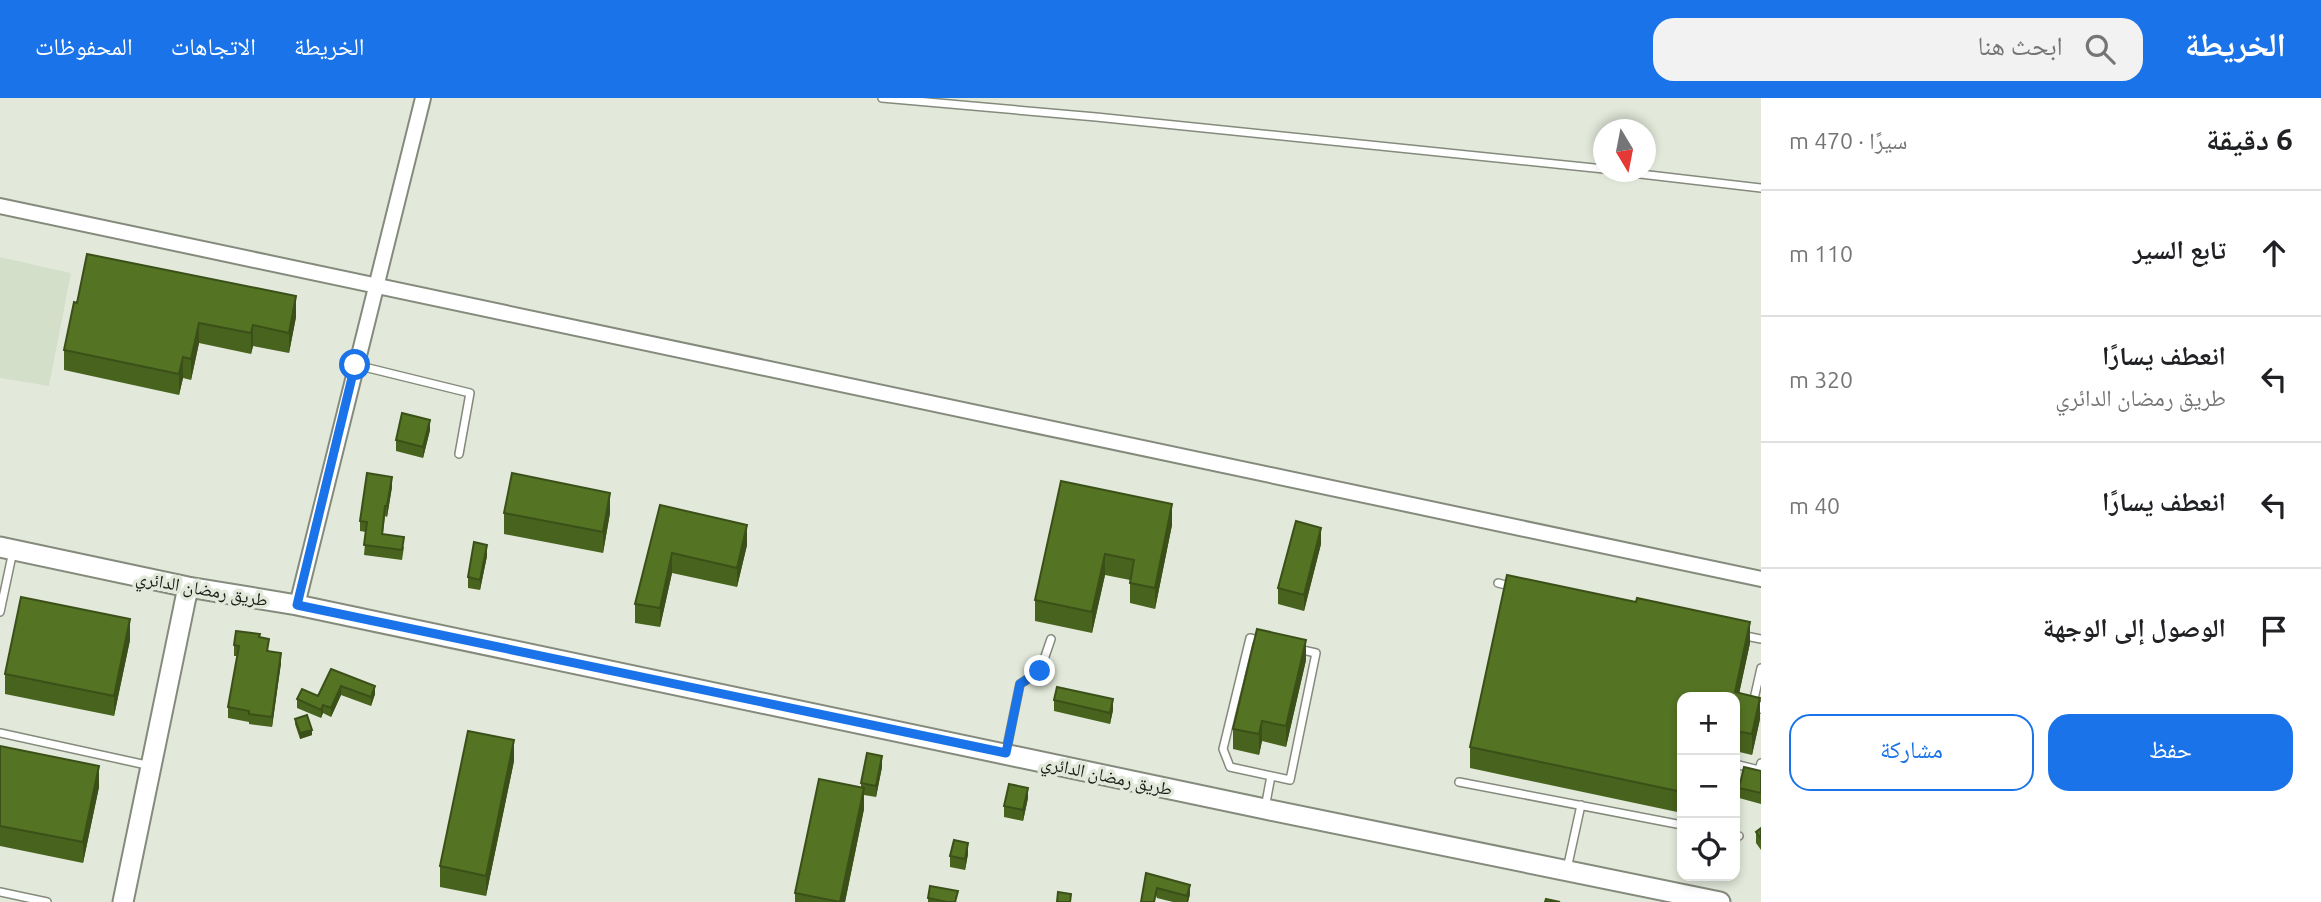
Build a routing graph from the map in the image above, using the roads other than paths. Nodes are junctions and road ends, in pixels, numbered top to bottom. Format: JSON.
{"nodes":[{"id":1,"x":423,"y":98,"type":"edge"},
{"id":2,"x":882,"y":98,"type":"edge"},
{"id":3,"x":1593,"y":168,"type":"edge"},
{"id":4,"x":1656,"y":176,"type":"edge"},
{"id":5,"x":1761,"y":188,"type":"edge"},
{"id":6,"x":0,"y":206,"type":"edge"},
{"id":7,"x":376,"y":285,"type":"junction"},
{"id":8,"x":355,"y":365,"type":"junction"},
{"id":9,"x":459,"y":454,"type":"dead end"},
{"id":10,"x":6,"y":549,"type":"edge"},
{"id":11,"x":1761,"y":579,"type":"edge"},
{"id":12,"x":1498,"y":583,"type":"dead end"},
{"id":13,"x":188,"y":587,"type":"junction"},
{"id":14,"x":1524,"y":589,"type":"edge"},
{"id":15,"x":297,"y":605,"type":"junction"},
{"id":16,"x":0,"y":612,"type":"edge"},
{"id":17,"x":1735,"y":634,"type":"edge"},
{"id":18,"x":1051,"y":639,"type":"dead end"},
{"id":19,"x":1761,"y":639,"type":"edge"},
{"id":20,"x":1761,"y":668,"type":"edge"},
{"id":21,"x":1761,"y":709,"type":"edge"},
{"id":22,"x":0,"y":733,"type":"edge"},
{"id":23,"x":1006,"y":753,"type":"junction"},
{"id":24,"x":1761,"y":764,"type":"edge"},
{"id":25,"x":1740,"y":765,"type":"edge"},
{"id":26,"x":151,"y":766,"type":"junction"},
{"id":27,"x":1271,"y":776,"type":"junction"},
{"id":28,"x":1459,"y":782,"type":"dead end"},
{"id":29,"x":1581,"y":805,"type":"junction"},
{"id":30,"x":1265,"y":809,"type":"junction"},
{"id":31,"x":1677,"y":824,"type":"edge"},
{"id":32,"x":1567,"y":870,"type":"junction"},
{"id":33,"x":0,"y":892,"type":"edge"},
{"id":34,"x":1695,"y":899,"type":"edge"},
{"id":35,"x":47,"y":902,"type":"edge"},
{"id":36,"x":123,"y":902,"type":"edge"},
{"id":37,"x":1720,"y":902,"type":"edge"}],
"edges":[{"from":1,"to":7,"type":"street"},
{"from":2,"to":3,"type":"lane"},
{"from":4,"to":5,"type":"lane"},
{"from":6,"to":7,"type":"street"},
{"from":7,"to":8,"type":"street"},
{"from":7,"to":11,"type":"street"},
{"from":8,"to":9,"type":"lane"},
{"from":8,"to":15,"type":"street"},
{"from":10,"to":13,"type":"street","name":"طريق رمضان الدائري"},
{"from":10,"to":16,"type":"lane"},
{"from":12,"to":14,"type":"lane"},
{"from":13,"to":15,"type":"street","name":"طريق رمضان الدائري"},
{"from":13,"to":26,"type":"street"},
{"from":15,"to":23,"type":"street","name":"طريق رمضان الدائري"},
{"from":17,"to":19,"type":"lane"},
{"from":18,"to":23,"type":"lane"},
{"from":20,"to":21,"type":"lane"},
{"from":22,"to":26,"type":"lane"},
{"from":23,"to":30,"type":"street","name":"طريق رمضان الدائري"},
{"from":24,"to":25,"type":"lane"},
{"from":26,"to":36,"type":"street"},
{"from":27,"to":27,"type":"lane"},
{"from":27,"to":30,"type":"lane"},
{"from":28,"to":29,"type":"lane"},
{"from":29,"to":31,"type":"lane"},
{"from":29,"to":32,"type":"lane"},
{"from":30,"to":32,"type":"street","name":"طريق رمضان الدائري"},
{"from":32,"to":34,"type":"street","name":"طريق رمضان الدائري"},
{"from":33,"to":35,"type":"lane"},
{"from":34,"to":37,"type":"street","name":"طريق رمضان الدائري"}]}
